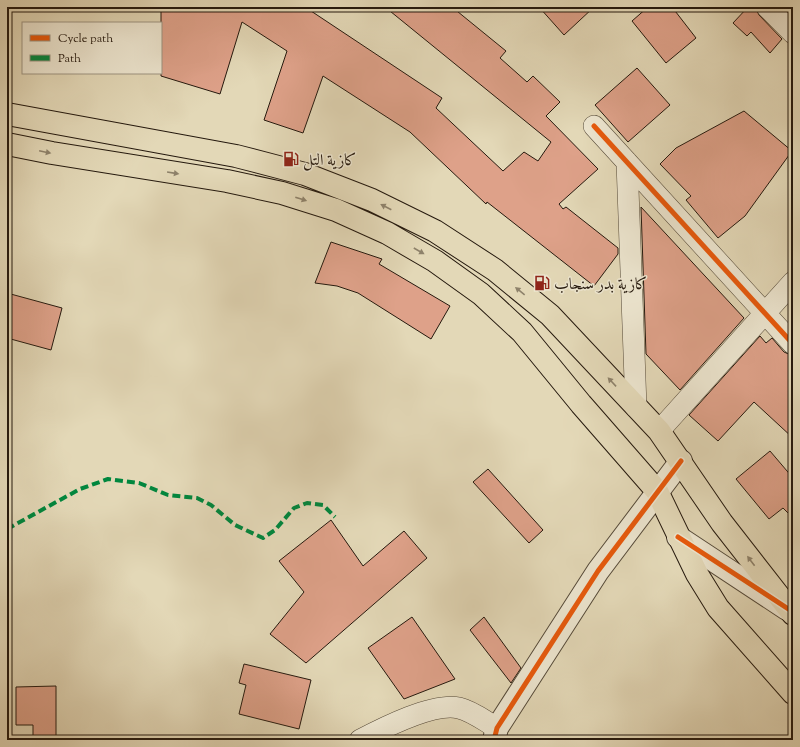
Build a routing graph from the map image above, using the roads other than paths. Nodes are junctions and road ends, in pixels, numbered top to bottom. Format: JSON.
{"nodes":[{"id":1,"x":767,"y":7,"type":"edge"},
{"id":2,"x":793,"y":33,"type":"edge"},
{"id":3,"x":7,"y":114,"type":"edge"},
{"id":4,"x":594,"y":126,"type":"dead end"},
{"id":5,"x":7,"y":144,"type":"edge"},
{"id":6,"x":628,"y":162,"type":"junction"},
{"id":7,"x":793,"y":282,"type":"edge"},
{"id":8,"x":765,"y":314,"type":"junction"},
{"id":9,"x":793,"y":344,"type":"edge"},
{"id":10,"x":636,"y":406,"type":"junction"},
{"id":11,"x":659,"y":431,"type":"junction"},
{"id":12,"x":682,"y":461,"type":"junction"},
{"id":13,"x":657,"y":491,"type":"junction"},
{"id":14,"x":678,"y":537,"type":"junction"},
{"id":15,"x":792,"y":612,"type":"edge"},
{"id":16,"x":793,"y":693,"type":"edge"},
{"id":17,"x":496,"y":734,"type":"edge"},
{"id":18,"x":360,"y":740,"type":"edge"}],
"edges":[{"from":1,"to":2,"type":"street"},
{"from":10,"to":3,"type":"main road","one_way":true},
{"from":4,"to":6,"type":"street"},
{"from":5,"to":13,"type":"main road","one_way":true},
{"from":6,"to":8,"type":"street"},
{"from":6,"to":10,"type":"street"},
{"from":7,"to":8,"type":"street"},
{"from":8,"to":9,"type":"street"},
{"from":8,"to":11,"type":"street"},
{"from":10,"to":11,"type":"main road"},
{"from":11,"to":12,"type":"main road"},
{"from":12,"to":13,"type":"street"},
{"from":15,"to":12,"type":"main road","one_way":true},
{"from":13,"to":14,"type":"main road"},
{"from":13,"to":17,"type":"street"},
{"from":14,"to":15,"type":"street"},
{"from":14,"to":16,"type":"main road"},
{"from":17,"to":18,"type":"street"}]}
